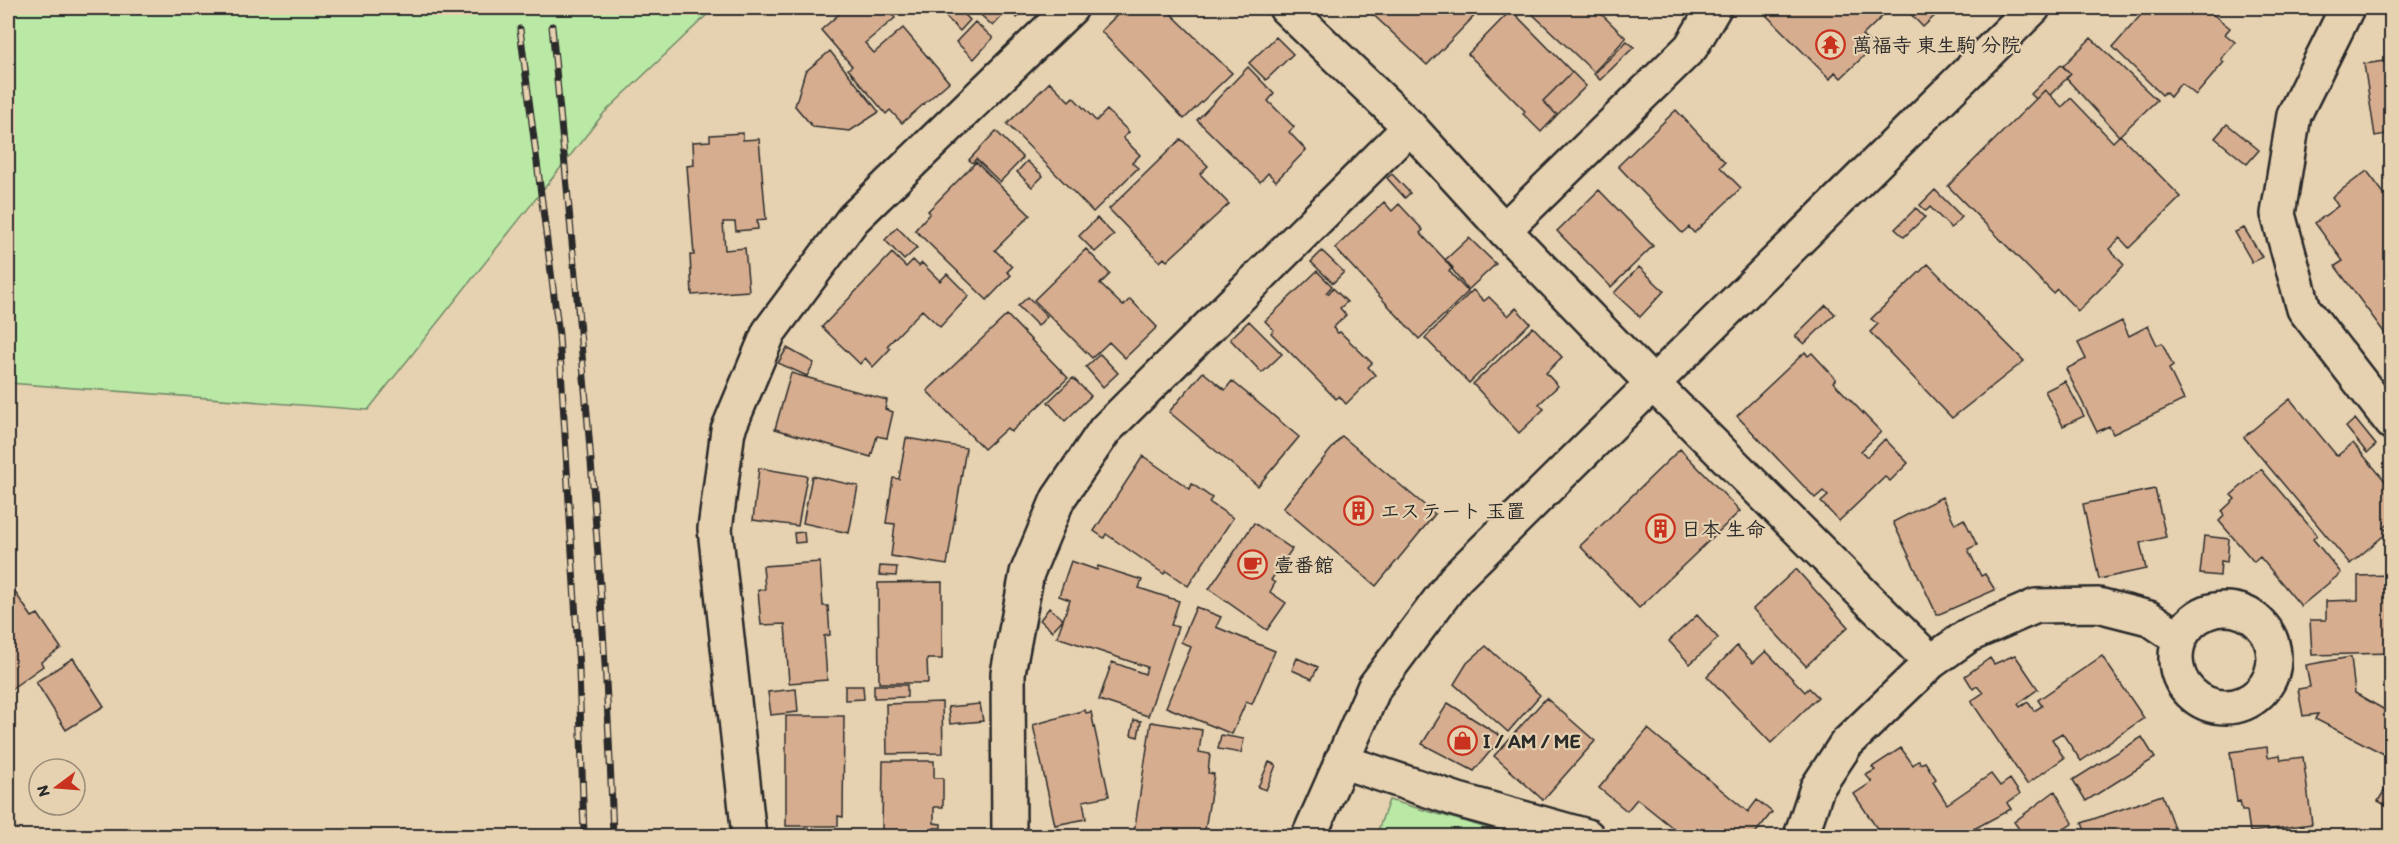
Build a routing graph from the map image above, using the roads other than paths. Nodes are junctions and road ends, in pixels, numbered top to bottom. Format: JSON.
{"nodes":[{"id":1,"x":1071,"y":8,"type":"edge"},
{"id":2,"x":1286,"y":8,"type":"edge"},
{"id":3,"x":1714,"y":8,"type":"edge"},
{"id":4,"x":2033,"y":8,"type":"edge"},
{"id":5,"x":2347,"y":8,"type":"edge"},
{"id":6,"x":1410,"y":128,"type":"junction"},
{"id":7,"x":1504,"y":230,"type":"junction"},
{"id":8,"x":1654,"y":385,"type":"junction"},
{"id":9,"x":2391,"y":423,"type":"edge"},
{"id":10,"x":2180,"y":639,"type":"dead end"},
{"id":11,"x":1931,"y":662,"type":"junction"},
{"id":12,"x":1341,"y":761,"type":"junction"},
{"id":13,"x":749,"y":837,"type":"edge"},
{"id":14,"x":1009,"y":837,"type":"edge"},
{"id":15,"x":1309,"y":837,"type":"edge"},
{"id":16,"x":1587,"y":837,"type":"edge"},
{"id":17,"x":1801,"y":837,"type":"edge"}],
"edges":[{"from":1,"to":13,"type":"street"},
{"from":2,"to":6,"type":"street"},
{"from":3,"to":7,"type":"street"},
{"from":4,"to":8,"type":"street"},
{"from":5,"to":9,"type":"street"},
{"from":6,"to":7,"type":"street"},
{"from":6,"to":14,"type":"street"},
{"from":7,"to":8,"type":"street"},
{"from":8,"to":11,"type":"street"},
{"from":8,"to":12,"type":"street"},
{"from":10,"to":11,"type":"street"},
{"from":11,"to":17,"type":"street"},
{"from":12,"to":15,"type":"street"},
{"from":12,"to":16,"type":"street"}]}
